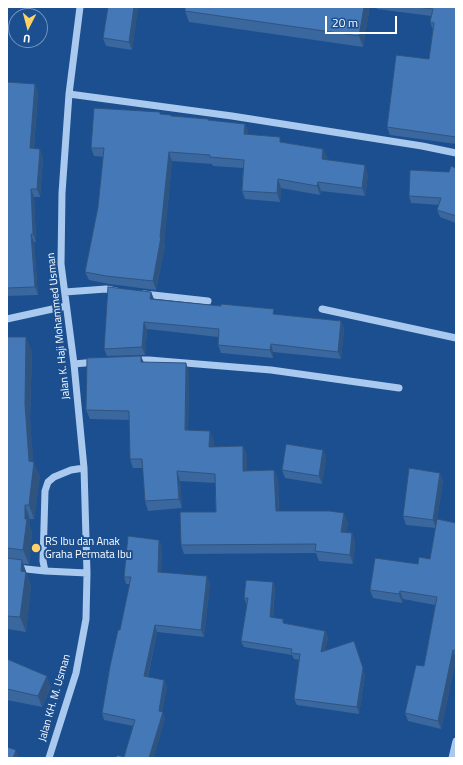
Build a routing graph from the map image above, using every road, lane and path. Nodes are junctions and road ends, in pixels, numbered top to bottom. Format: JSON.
{"nodes":[{"id":1,"x":80,"y":7,"type":"edge"},
{"id":2,"x":69,"y":94,"type":"junction"},
{"id":3,"x":456,"y":153,"type":"edge"},
{"id":4,"x":121,"y":291,"type":"edge"},
{"id":5,"x":64,"y":292,"type":"junction"},
{"id":6,"x":137,"y":293,"type":"edge"},
{"id":7,"x":208,"y":301,"type":"dead end"},
{"id":8,"x":66,"y":306,"type":"junction"},
{"id":9,"x":322,"y":309,"type":"dead end"},
{"id":10,"x":7,"y":319,"type":"edge"},
{"id":11,"x":456,"y":338,"type":"edge"},
{"id":12,"x":128,"y":360,"type":"edge"},
{"id":13,"x":105,"y":361,"type":"edge"},
{"id":14,"x":74,"y":364,"type":"junction"},
{"id":15,"x":398,"y":388,"type":"dead end"},
{"id":16,"x":84,"y":468,"type":"junction"},
{"id":17,"x":7,"y":567,"type":"edge"},
{"id":18,"x":45,"y":571,"type":"junction"},
{"id":19,"x":87,"y":573,"type":"junction"},
{"id":20,"x":86,"y":619,"type":"joint"},
{"id":21,"x":456,"y":745,"type":"edge"},
{"id":22,"x":49,"y":758,"type":"edge"},
{"id":23,"x":452,"y":758,"type":"edge"}],
"edges":[{"from":1,"to":2,"type":"street","name":"Jalan K. Haji Mohammed Usman"},
{"from":2,"to":3,"type":"street"},
{"from":2,"to":5,"type":"street","name":"Jalan K. Haji Mohammed Usman"},
{"from":4,"to":5,"type":"street"},
{"from":5,"to":8,"type":"street","name":"Jalan K. Haji Mohammed Usman"},
{"from":6,"to":7,"type":"street"},
{"from":8,"to":10,"type":"street"},
{"from":8,"to":14,"type":"street","name":"Jalan K. Haji Mohammed Usman"},
{"from":9,"to":11,"type":"street"},
{"from":12,"to":15,"type":"street"},
{"from":13,"to":14,"type":"street"},
{"from":14,"to":16,"type":"street","name":"Jalan K. Haji Mohammed Usman"},
{"from":16,"to":18,"type":"street"},
{"from":16,"to":19,"type":"street","name":"Jalan K. Haji Mohammed Usman"},
{"from":17,"to":18,"type":"street"},
{"from":18,"to":19,"type":"street"},
{"from":19,"to":20,"type":"street","name":"Jalan K. Haji Mohammed Usman"},
{"from":20,"to":22,"type":"street","name":"Jalan KH. M. Usman"},
{"from":21,"to":23,"type":"street"}]}
